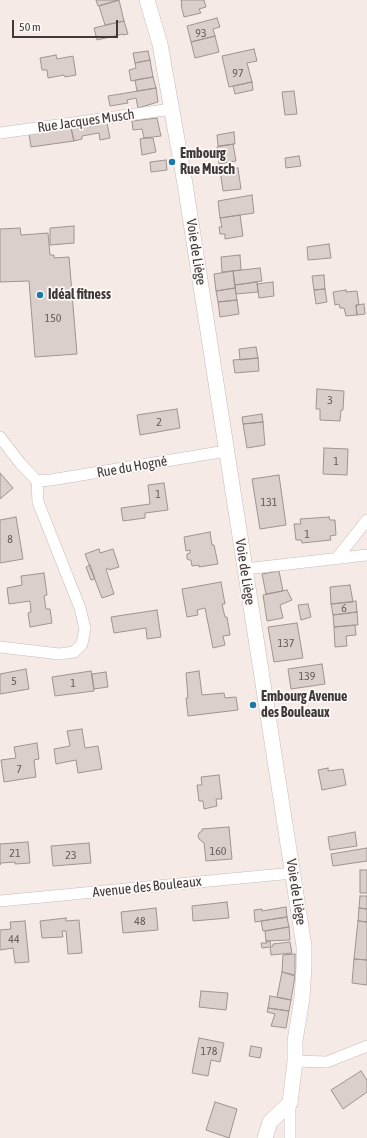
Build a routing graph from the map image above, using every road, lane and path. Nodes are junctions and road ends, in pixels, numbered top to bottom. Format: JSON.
{"nodes":[{"id":1,"x":147,"y":0,"type":"edge"},
{"id":2,"x":172,"y":109,"type":"junction"},
{"id":3,"x":0,"y":133,"type":"edge"},
{"id":4,"x":0,"y":437,"type":"edge"},
{"id":5,"x":226,"y":451,"type":"junction"},
{"id":6,"x":37,"y":481,"type":"junction"},
{"id":7,"x":367,"y":520,"type":"edge"},
{"id":8,"x":367,"y":555,"type":"edge"},
{"id":9,"x":337,"y":558,"type":"junction"},
{"id":10,"x":245,"y":569,"type":"junction"},
{"id":11,"x":0,"y":647,"type":"edge"},
{"id":12,"x":293,"y":873,"type":"junction"},
{"id":13,"x":0,"y":901,"type":"edge"},
{"id":14,"x":367,"y":1046,"type":"edge"},
{"id":15,"x":295,"y":1060,"type":"junction"},
{"id":16,"x":290,"y":1103,"type":"junction"},
{"id":17,"x":265,"y":1138,"type":"edge"},
{"id":18,"x":290,"y":1138,"type":"edge"}],
"edges":[{"from":1,"to":2,"type":"street","name":"Voie de Liège"},
{"from":2,"to":3,"type":"street","name":"Rue Jacques Musch"},
{"from":2,"to":5,"type":"street","name":"Voie de Liège"},
{"from":4,"to":6,"type":"street"},
{"from":5,"to":6,"type":"street","name":"Rue du Hogné"},
{"from":5,"to":10,"type":"street","name":"Voie de Liège"},
{"from":6,"to":11,"type":"street"},
{"from":7,"to":9,"type":"street"},
{"from":8,"to":9,"type":"street"},
{"from":9,"to":10,"type":"street"},
{"from":10,"to":12,"type":"street","name":"Voie de Liège"},
{"from":12,"to":13,"type":"street","name":"Avenue des Bouleaux"},
{"from":12,"to":15,"type":"street","name":"Voie de Liège"},
{"from":14,"to":15,"type":"street"},
{"from":15,"to":16,"type":"street","name":"Voie de Liège"},
{"from":16,"to":17,"type":"street"},
{"from":16,"to":18,"type":"street"}]}
